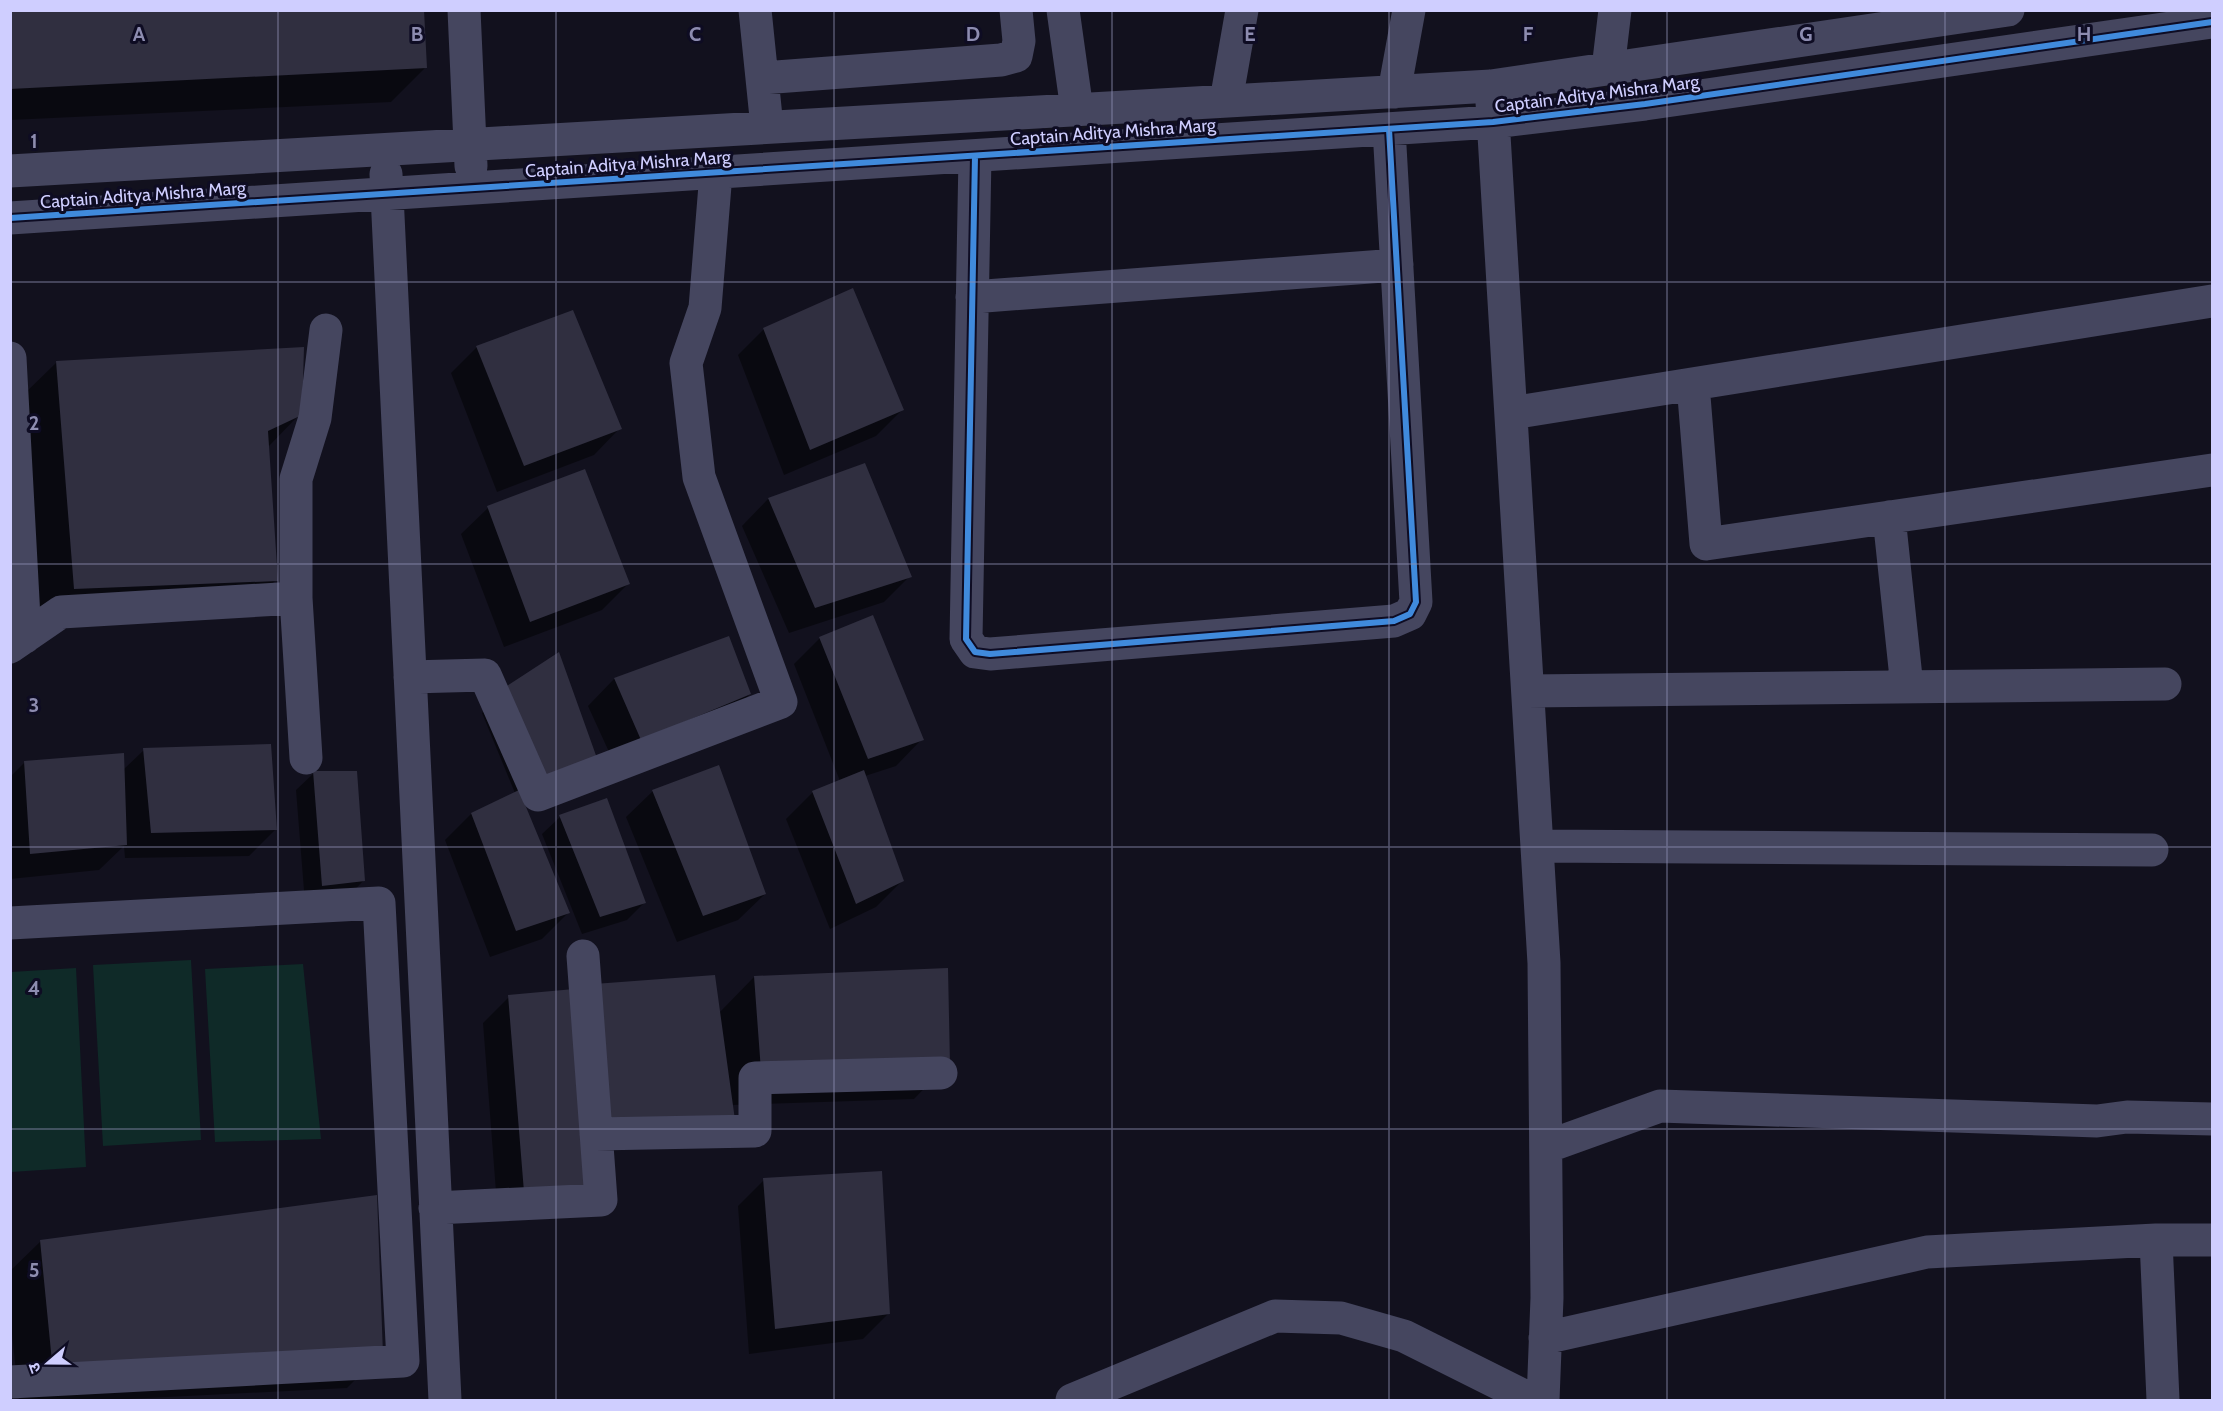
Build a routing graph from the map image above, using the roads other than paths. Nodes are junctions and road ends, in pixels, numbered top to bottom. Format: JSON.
{"nodes":[{"id":1,"x":464,"y":10,"type":"edge"},
{"id":2,"x":754,"y":10,"type":"edge"},
{"id":3,"x":1016,"y":10,"type":"edge"},
{"id":4,"x":1063,"y":10,"type":"edge"},
{"id":5,"x":1242,"y":10,"type":"edge"},
{"id":6,"x":1409,"y":10,"type":"edge"},
{"id":7,"x":1616,"y":10,"type":"edge"},
{"id":8,"x":2008,"y":10,"type":"edge"},
{"id":9,"x":2212,"y":22,"type":"edge"},
{"id":10,"x":1608,"y":69,"type":"junction"},
{"id":11,"x":762,"y":78,"type":"junction"},
{"id":12,"x":1491,"y":86,"type":"junction"},
{"id":13,"x":1394,"y":92,"type":"junction"},
{"id":14,"x":1226,"y":101,"type":"junction"},
{"id":15,"x":1077,"y":110,"type":"junction"},
{"id":16,"x":1493,"y":122,"type":"junction"},
{"id":17,"x":767,"y":127,"type":"junction"},
{"id":18,"x":1389,"y":129,"type":"junction"},
{"id":19,"x":470,"y":145,"type":"junction"},
{"id":20,"x":385,"y":149,"type":"junction"},
{"id":21,"x":975,"y":156,"type":"junction"},
{"id":22,"x":10,"y":171,"type":"edge"},
{"id":23,"x":716,"y":173,"type":"junction"},
{"id":24,"x":472,"y":189,"type":"junction"},
{"id":25,"x":387,"y":194,"type":"junction"},
{"id":26,"x":10,"y":218,"type":"edge"},
{"id":27,"x":1397,"y":265,"type":"junction"},
{"id":28,"x":972,"y":297,"type":"junction"},
{"id":29,"x":2212,"y":301,"type":"edge"},
{"id":30,"x":326,"y":330,"type":"dead end"},
{"id":31,"x":10,"y":358,"type":"edge"},
{"id":32,"x":1693,"y":384,"type":"junction"},
{"id":33,"x":1511,"y":413,"type":"junction"},
{"id":34,"x":2212,"y":470,"type":"edge"},
{"id":35,"x":1889,"y":517,"type":"junction"},
{"id":36,"x":296,"y":598,"type":"junction"},
{"id":37,"x":18,"y":642,"type":"edge"},
{"id":38,"x":410,"y":676,"type":"junction"},
{"id":39,"x":2165,"y":684,"type":"dead end"},
{"id":40,"x":1908,"y":687,"type":"junction"},
{"id":41,"x":1528,"y":691,"type":"junction"},
{"id":42,"x":306,"y":758,"type":"dead end"},
{"id":43,"x":1537,"y":846,"type":"junction"},
{"id":44,"x":2152,"y":850,"type":"dead end"},
{"id":45,"x":10,"y":923,"type":"edge"},
{"id":46,"x":583,"y":956,"type":"dead end"},
{"id":47,"x":940,"y":1073,"type":"dead end"},
{"id":48,"x":2212,"y":1119,"type":"edge"},
{"id":49,"x":596,"y":1134,"type":"junction"},
{"id":50,"x":1546,"y":1147,"type":"junction"},
{"id":51,"x":435,"y":1208,"type":"junction"},
{"id":52,"x":2156,"y":1240,"type":"junction"},
{"id":53,"x":2212,"y":1240,"type":"edge"},
{"id":54,"x":1545,"y":1338,"type":"junction"},
{"id":55,"x":10,"y":1382,"type":"edge"},
{"id":56,"x":445,"y":1401,"type":"edge"},
{"id":57,"x":1072,"y":1401,"type":"edge"},
{"id":58,"x":1532,"y":1401,"type":"edge"},
{"id":59,"x":1543,"y":1401,"type":"edge"},
{"id":60,"x":2163,"y":1401,"type":"edge"}],
"edges":[{"from":1,"to":19,"type":"street"},
{"from":2,"to":11,"type":"street"},
{"from":3,"to":11,"type":"street"},
{"from":4,"to":15,"type":"street"},
{"from":5,"to":14,"type":"street"},
{"from":6,"to":13,"type":"street"},
{"from":7,"to":10,"type":"street"},
{"from":8,"to":10,"type":"street","name":"Captain Aditya Mishra Marg"},
{"from":9,"to":16,"type":"street","name":"Captain Aditya Mishra Marg"},
{"from":10,"to":12,"type":"street","name":"Captain Aditya Mishra Marg"},
{"from":11,"to":17,"type":"street"},
{"from":12,"to":13,"type":"street","name":"Captain Aditya Mishra Marg"},
{"from":12,"to":16,"type":"street"},
{"from":13,"to":14,"type":"street","name":"Captain Aditya Mishra Marg"},
{"from":14,"to":15,"type":"street","name":"Captain Aditya Mishra Marg"},
{"from":15,"to":17,"type":"street","name":"Captain Aditya Mishra Marg"},
{"from":16,"to":18,"type":"street","name":"Captain Aditya Mishra Marg"},
{"from":16,"to":33,"type":"street"},
{"from":17,"to":19,"type":"street","name":"Captain Aditya Mishra Marg"},
{"from":18,"to":21,"type":"street","name":"Captain Aditya Mishra Marg"},
{"from":18,"to":27,"type":"street"},
{"from":19,"to":20,"type":"street","name":"Captain Aditya Mishra Marg"},
{"from":19,"to":24,"type":"street"},
{"from":20,"to":22,"type":"street","name":"Captain Aditya Mishra Marg"},
{"from":20,"to":25,"type":"street"},
{"from":21,"to":23,"type":"street","name":"Captain Aditya Mishra Marg"},
{"from":21,"to":28,"type":"street"},
{"from":23,"to":24,"type":"street","name":"Captain Aditya Mishra Marg"},
{"from":23,"to":38,"type":"street"},
{"from":24,"to":25,"type":"street","name":"Captain Aditya Mishra Marg"},
{"from":25,"to":26,"type":"street","name":"Captain Aditya Mishra Marg"},
{"from":25,"to":38,"type":"street"},
{"from":27,"to":28,"type":"street"},
{"from":27,"to":28,"type":"street"},
{"from":29,"to":32,"type":"street"},
{"from":30,"to":36,"type":"street"},
{"from":31,"to":37,"type":"street"},
{"from":32,"to":33,"type":"street"},
{"from":32,"to":35,"type":"street"},
{"from":33,"to":41,"type":"street"},
{"from":34,"to":35,"type":"street"},
{"from":35,"to":40,"type":"street"},
{"from":36,"to":37,"type":"street"},
{"from":36,"to":42,"type":"street"},
{"from":38,"to":51,"type":"street"},
{"from":39,"to":40,"type":"street"},
{"from":40,"to":41,"type":"street"},
{"from":41,"to":43,"type":"street"},
{"from":43,"to":44,"type":"street"},
{"from":43,"to":50,"type":"street"},
{"from":45,"to":55,"type":"street"},
{"from":46,"to":49,"type":"street"},
{"from":47,"to":49,"type":"street"},
{"from":48,"to":50,"type":"street"},
{"from":49,"to":51,"type":"street"},
{"from":50,"to":54,"type":"street"},
{"from":51,"to":56,"type":"street"},
{"from":52,"to":53,"type":"street"},
{"from":52,"to":54,"type":"street"},
{"from":52,"to":60,"type":"street"},
{"from":54,"to":59,"type":"street"},
{"from":57,"to":58,"type":"street"}]}
